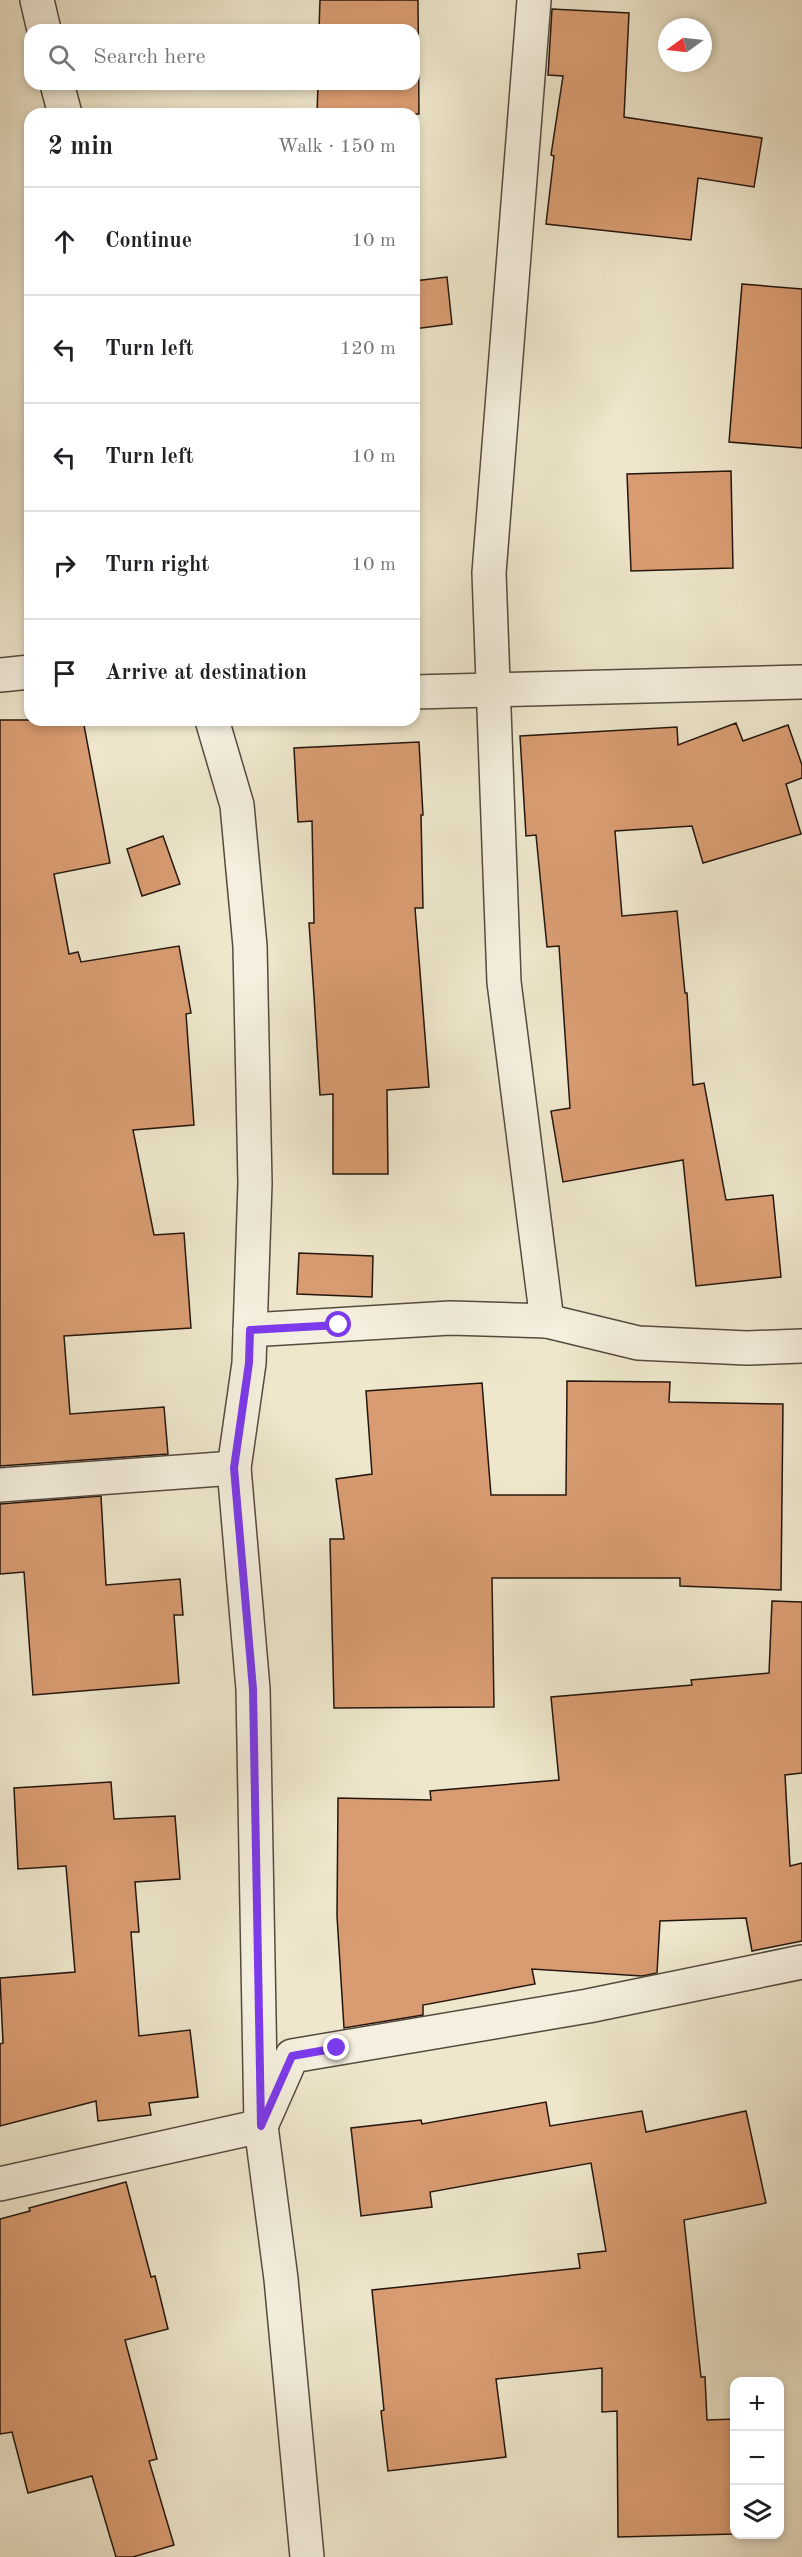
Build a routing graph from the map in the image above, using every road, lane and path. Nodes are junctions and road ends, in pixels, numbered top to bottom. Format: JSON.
{"nodes":[{"id":1,"x":37,"y":0,"type":"edge"},
{"id":2,"x":534,"y":0,"type":"edge"},
{"id":3,"x":43,"y":24,"type":"edge"},
{"id":4,"x":59,"y":90,"type":"edge"},
{"id":5,"x":63,"y":108,"type":"edge"},
{"id":6,"x":24,"y":673,"type":"edge"},
{"id":7,"x":0,"y":675,"type":"edge"},
{"id":8,"x":802,"y":682,"type":"edge"},
{"id":9,"x":493,"y":688,"type":"junction"},
{"id":10,"x":420,"y":692,"type":"edge"},
{"id":11,"x":214,"y":726,"type":"edge"},
{"id":12,"x":547,"y":1321,"type":"junction"},
{"id":13,"x":250,"y":1330,"type":"junction"},
{"id":14,"x":802,"y":1346,"type":"edge"},
{"id":15,"x":234,"y":1468,"type":"junction"},
{"id":16,"x":0,"y":1485,"type":"edge"},
{"id":17,"x":802,"y":1962,"type":"edge"},
{"id":18,"x":261,"y":2126,"type":"junction"},
{"id":19,"x":0,"y":2184,"type":"edge"},
{"id":20,"x":307,"y":2557,"type":"edge"}],
"edges":[{"from":1,"to":3,"type":"street"},
{"from":2,"to":9,"type":"street"},
{"from":4,"to":5,"type":"street"},
{"from":6,"to":7,"type":"street"},
{"from":8,"to":9,"type":"street"},
{"from":9,"to":10,"type":"street"},
{"from":9,"to":12,"type":"street"},
{"from":11,"to":13,"type":"street"},
{"from":12,"to":13,"type":"street"},
{"from":12,"to":14,"type":"street"},
{"from":13,"to":15,"type":"street"},
{"from":15,"to":16,"type":"street"},
{"from":15,"to":18,"type":"street"},
{"from":17,"to":18,"type":"street"},
{"from":18,"to":19,"type":"street"},
{"from":18,"to":20,"type":"street"}]}
